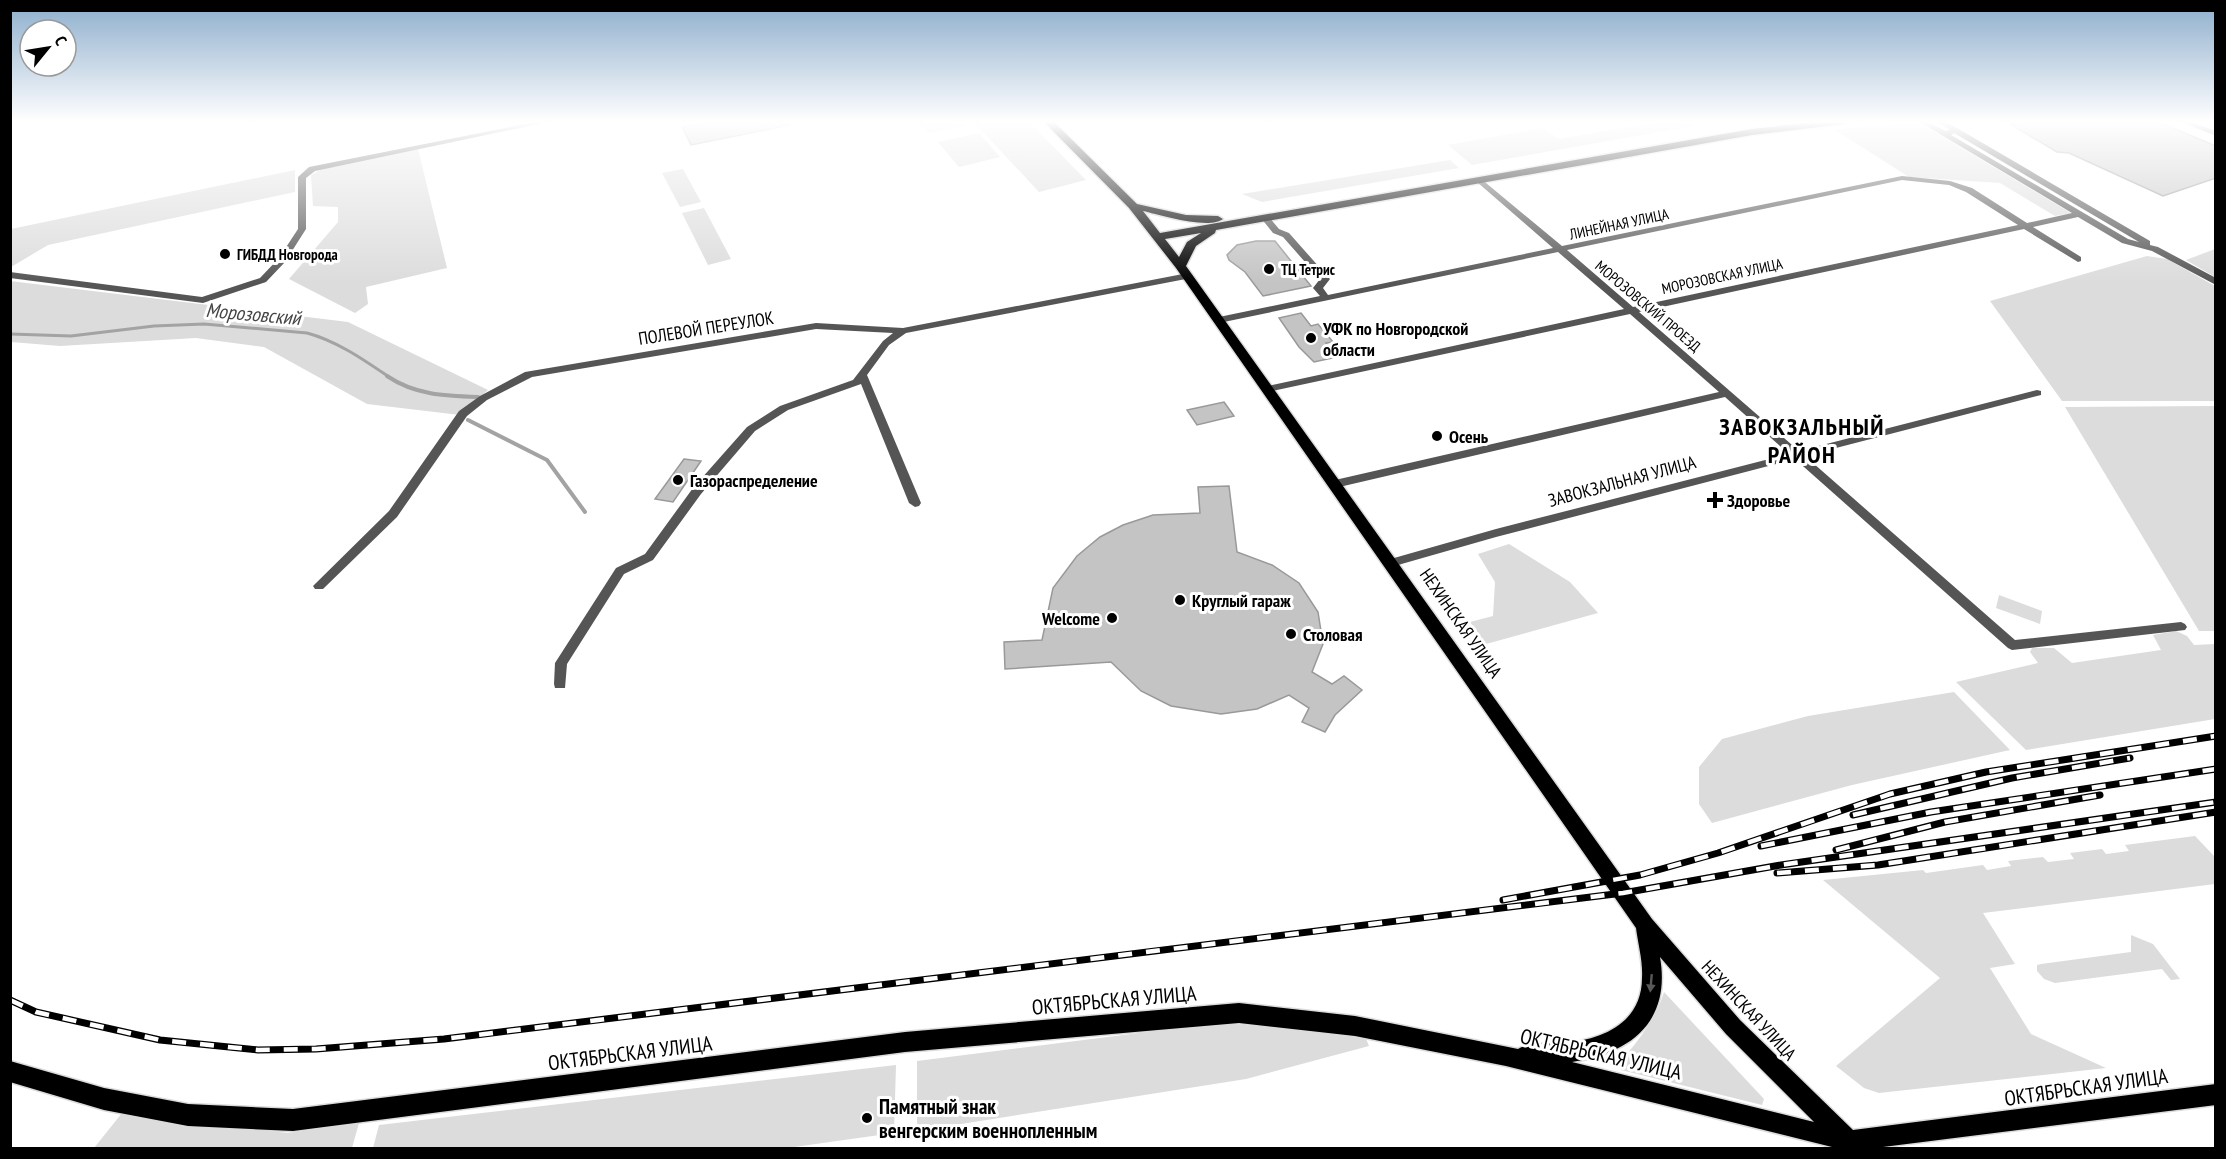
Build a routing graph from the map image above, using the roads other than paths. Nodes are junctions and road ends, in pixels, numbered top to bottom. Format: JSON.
{"nodes":[{"id":1,"x":304,"y":175,"type":"edge"},
{"id":2,"x":1102,"y":175,"type":"edge"},
{"id":3,"x":1490,"y":175,"type":"edge"},
{"id":4,"x":1505,"y":175,"type":"edge"},
{"id":5,"x":2014,"y":175,"type":"edge"},
{"id":6,"x":2032,"y":175,"type":"edge"},
{"id":7,"x":1480,"y":180,"type":"junction"},
{"id":8,"x":1356,"y":199,"type":"junction"},
{"id":9,"x":1133,"y":206,"type":"junction"},
{"id":10,"x":2076,"y":214,"type":"dead end"},
{"id":11,"x":1265,"y":218,"type":"junction"},
{"id":12,"x":1228,"y":221,"type":"junction"},
{"id":13,"x":2025,"y":225,"type":"junction"},
{"id":14,"x":1155,"y":234,"type":"junction"},
{"id":15,"x":2155,"y":249,"type":"junction"},
{"id":16,"x":1559,"y":250,"type":"junction"},
{"id":17,"x":2078,"y":259,"type":"dead end"},
{"id":18,"x":1180,"y":266,"type":"junction"},
{"id":19,"x":10,"y":275,"type":"edge"},
{"id":20,"x":1188,"y":276,"type":"junction"},
{"id":21,"x":2216,"y":282,"type":"edge"},
{"id":22,"x":1326,"y":298,"type":"junction"},
{"id":23,"x":1633,"y":311,"type":"junction"},
{"id":24,"x":1219,"y":320,"type":"junction"},
{"id":25,"x":903,"y":331,"type":"junction"},
{"id":26,"x":863,"y":377,"type":"junction"},
{"id":27,"x":1268,"y":389,"type":"junction"},
{"id":28,"x":1727,"y":393,"type":"junction"},
{"id":29,"x":2037,"y":393,"type":"dead end"},
{"id":30,"x":1797,"y":454,"type":"junction"},
{"id":31,"x":1335,"y":484,"type":"junction"},
{"id":32,"x":915,"y":503,"type":"dead end"},
{"id":33,"x":1391,"y":563,"type":"junction"},
{"id":34,"x":320,"y":586,"type":"dead end"},
{"id":35,"x":2181,"y":627,"type":"dead end"},
{"id":36,"x":560,"y":684,"type":"dead end"},
{"id":37,"x":1645,"y":925,"type":"junction"},
{"id":38,"x":1506,"y":1056,"type":"junction"},
{"id":39,"x":10,"y":1071,"type":"edge"},
{"id":40,"x":2216,"y":1094,"type":"edge"},
{"id":41,"x":1852,"y":1145,"type":"edge"}],
"edges":[{"from":1,"to":19,"type":"street"},
{"from":2,"to":9,"type":"main road","name":"НЕХИНСКАЯ УЛИЦА"},
{"from":3,"to":8,"type":"main road"},
{"from":4,"to":7,"type":"main road"},
{"from":5,"to":15,"type":"street"},
{"from":6,"to":15,"type":"street"},
{"from":7,"to":8,"type":"main road"},
{"from":7,"to":16,"type":"street","name":"МОРОЗОВСКИЙ ПРОЕЗД"},
{"from":8,"to":11,"type":"main road"},
{"from":8,"to":12,"type":"main road"},
{"from":9,"to":12,"type":"main road"},
{"from":9,"to":14,"type":"main road","name":"НЕХИНСКАЯ УЛИЦА"},
{"from":10,"to":13,"type":"street","name":"МОРОЗОВСКАЯ УЛИЦА"},
{"from":11,"to":12,"type":"main road"},
{"from":11,"to":22,"type":"street"},
{"from":12,"to":14,"type":"main road"},
{"from":12,"to":18,"type":"main road"},
{"from":13,"to":16,"type":"street","name":"ЛИНЕЙНАЯ УЛИЦА"},
{"from":13,"to":17,"type":"street","name":"ЛИНЕЙНАЯ УЛИЦА"},
{"from":13,"to":23,"type":"street","name":"МОРОЗОВСКАЯ УЛИЦА"},
{"from":14,"to":18,"type":"main road","name":"НЕХИНСКАЯ УЛИЦА"},
{"from":15,"to":21,"type":"street"},
{"from":16,"to":22,"type":"street","name":"ЛИНЕЙНАЯ УЛИЦА"},
{"from":16,"to":23,"type":"street","name":"МОРОЗОВСКИЙ ПРОЕЗД"},
{"from":18,"to":20,"type":"main road","name":"НЕХИНСКАЯ УЛИЦА"},
{"from":20,"to":24,"type":"main road","name":"НЕХИНСКАЯ УЛИЦА"},
{"from":20,"to":25,"type":"street","name":"ПОЛЕВОЙ ПЕРЕУЛОК"},
{"from":22,"to":24,"type":"street","name":"ЛИНЕЙНАЯ УЛИЦА"},
{"from":23,"to":27,"type":"street","name":"МОРОЗОВСКАЯ УЛИЦА"},
{"from":23,"to":28,"type":"street","name":"МОРОЗОВСКИЙ ПРОЕЗД"},
{"from":24,"to":27,"type":"main road","name":"НЕХИНСКАЯ УЛИЦА"},
{"from":25,"to":26,"type":"street"},
{"from":25,"to":34,"type":"street","name":"ПОЛЕВОЙ ПЕРЕУЛОК"},
{"from":26,"to":32,"type":"street"},
{"from":26,"to":36,"type":"street"},
{"from":27,"to":31,"type":"main road","name":"НЕХИНСКАЯ УЛИЦА"},
{"from":28,"to":30,"type":"street","name":"МОРОЗОВСКИЙ ПРОЕЗД"},
{"from":28,"to":31,"type":"street"},
{"from":29,"to":30,"type":"street","name":"ЗАВОКЗАЛЬНАЯ УЛИЦА"},
{"from":30,"to":33,"type":"street","name":"ЗАВОКЗАЛЬНАЯ УЛИЦА"},
{"from":30,"to":35,"type":"street","name":"МОРОЗОВСКИЙ ПРОЕЗД"},
{"from":31,"to":33,"type":"main road","name":"НЕХИНСКАЯ УЛИЦА"},
{"from":33,"to":37,"type":"main road","name":"НЕХИНСКАЯ УЛИЦА"},
{"from":37,"to":38,"type":"main road","one_way":true},
{"from":37,"to":41,"type":"main road","name":"НЕХИНСКАЯ УЛИЦА"},
{"from":38,"to":39,"type":"main road","name":"ОКТЯБРЬСКАЯ УЛИЦА"},
{"from":38,"to":41,"type":"main road","name":"ОКТЯБРЬСКАЯ УЛИЦА"},
{"from":40,"to":41,"type":"main road","name":"ОКТЯБРЬСКАЯ УЛИЦА"}]}
